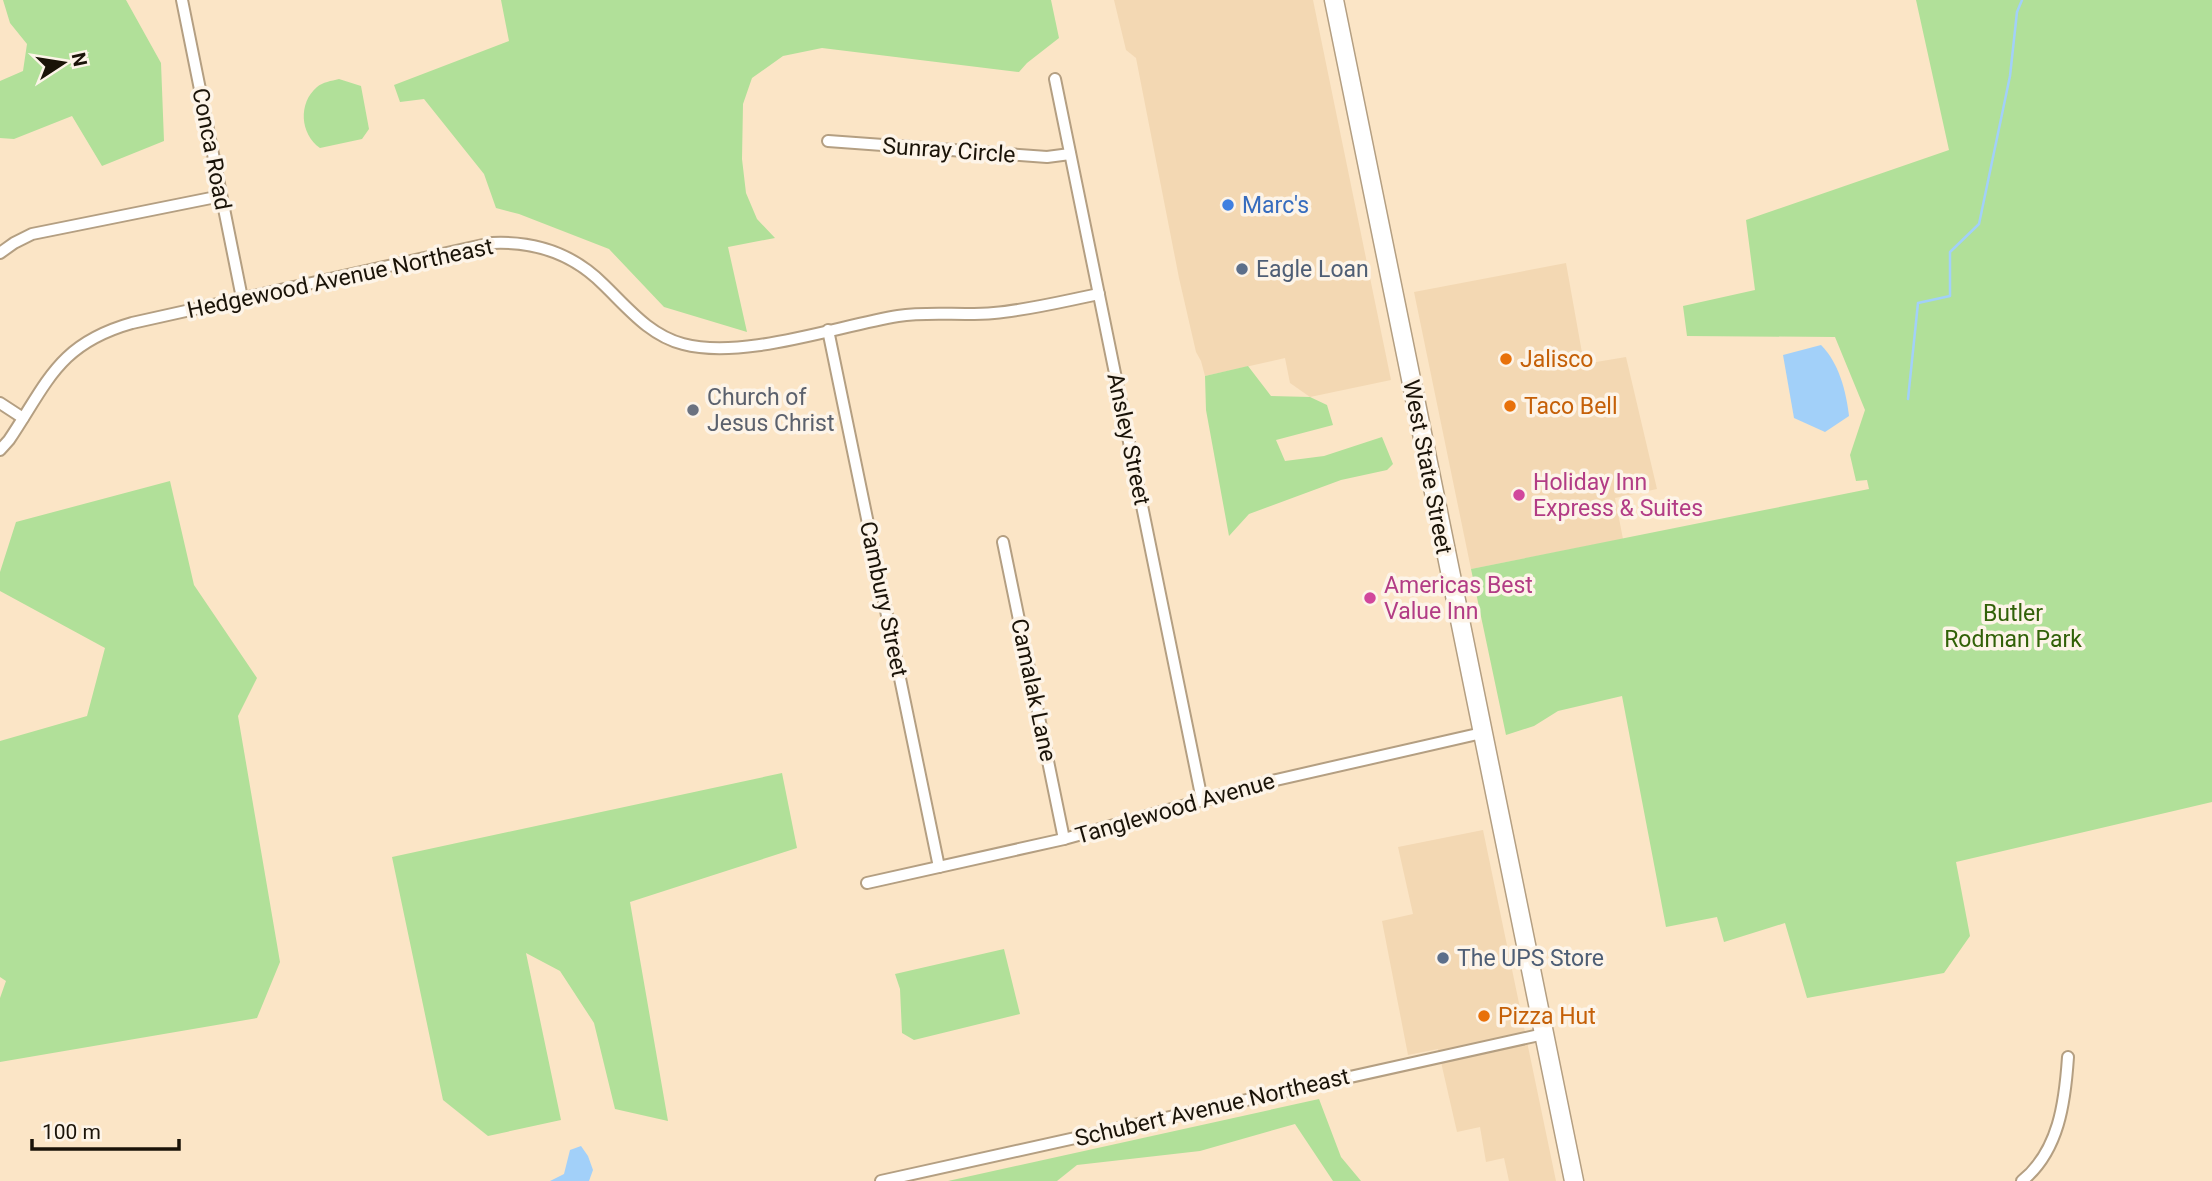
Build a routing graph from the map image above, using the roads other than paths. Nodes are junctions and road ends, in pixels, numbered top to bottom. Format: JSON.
{"nodes":[{"id":1,"x":182,"y":0,"type":"edge"},
{"id":2,"x":1334,"y":0,"type":"edge"},
{"id":3,"x":1055,"y":79,"type":"dead end"},
{"id":4,"x":828,"y":141,"type":"dead end"},
{"id":5,"x":1070,"y":154,"type":"junction"},
{"id":6,"x":221,"y":196,"type":"junction"},
{"id":7,"x":0,"y":253,"type":"edge"},
{"id":8,"x":1099,"y":294,"type":"junction"},
{"id":9,"x":242,"y":298,"type":"junction"},
{"id":10,"x":828,"y":330,"type":"junction"},
{"id":11,"x":0,"y":403,"type":"edge"},
{"id":12,"x":23,"y":418,"type":"junction"},
{"id":13,"x":0,"y":450,"type":"edge"},
{"id":14,"x":1003,"y":542,"type":"dead end"},
{"id":15,"x":1482,"y":733,"type":"junction"},
{"id":16,"x":1202,"y":800,"type":"junction"},
{"id":17,"x":1064,"y":839,"type":"junction"},
{"id":18,"x":939,"y":867,"type":"junction"},
{"id":19,"x":867,"y":883,"type":"dead end"},
{"id":20,"x":1544,"y":1034,"type":"junction"},
{"id":21,"x":2068,"y":1057,"type":"dead end"},
{"id":22,"x":881,"y":1181,"type":"edge"},
{"id":23,"x":1574,"y":1181,"type":"edge"},
{"id":24,"x":2022,"y":1181,"type":"edge"}],
"edges":[{"from":1,"to":6,"type":"street","name":"Conca Road"},
{"from":2,"to":15,"type":"highway","name":"West State Street"},
{"from":3,"to":5,"type":"street","name":"Ansley Street"},
{"from":4,"to":5,"type":"street","name":"Sunray Circle"},
{"from":5,"to":8,"type":"street","name":"Ansley Street"},
{"from":6,"to":7,"type":"street"},
{"from":6,"to":9,"type":"street","name":"Conca Road"},
{"from":8,"to":10,"type":"street","name":"Hedgewood Avenue Northeast"},
{"from":8,"to":16,"type":"street","name":"Ansley Street"},
{"from":9,"to":10,"type":"street","name":"Hedgewood Avenue Northeast"},
{"from":9,"to":12,"type":"street","name":"Hedgewood Avenue Northeast"},
{"from":10,"to":18,"type":"street","name":"Cambury Street"},
{"from":11,"to":12,"type":"street"},
{"from":12,"to":13,"type":"street","name":"Hedgewood Avenue Northeast"},
{"from":14,"to":17,"type":"street","name":"Camalak Lane"},
{"from":15,"to":16,"type":"street","name":"Tanglewood Avenue"},
{"from":15,"to":20,"type":"highway","name":"West State Street"},
{"from":16,"to":17,"type":"street","name":"Tanglewood Avenue"},
{"from":17,"to":18,"type":"street","name":"Tanglewood Avenue"},
{"from":18,"to":19,"type":"street","name":"Tanglewood Avenue"},
{"from":20,"to":22,"type":"street","name":"Schubert Avenue Northeast"},
{"from":20,"to":23,"type":"highway","name":"West State Street"},
{"from":21,"to":24,"type":"street"}]}
